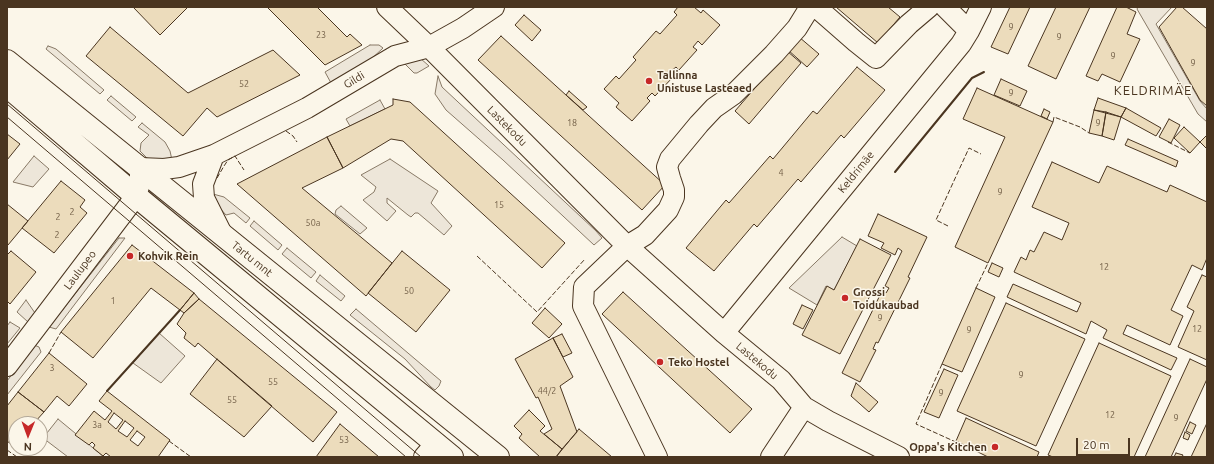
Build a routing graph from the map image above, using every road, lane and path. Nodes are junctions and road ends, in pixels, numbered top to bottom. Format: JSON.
{"nodes":[{"id":1,"x":387,"y":7,"type":"edge"},
{"id":2,"x":494,"y":7,"type":"edge"},
{"id":3,"x":810,"y":7,"type":"edge"},
{"id":4,"x":816,"y":7,"type":"edge"},
{"id":5,"x":929,"y":7,"type":"edge"},
{"id":6,"x":945,"y":7,"type":"edge"},
{"id":7,"x":981,"y":7,"type":"edge"},
{"id":8,"x":969,"y":31,"type":"junction"},
{"id":9,"x":429,"y":47,"type":"junction"},
{"id":10,"x":7,"y":60,"type":"edge"},
{"id":11,"x":7,"y":86,"type":"edge"},
{"id":12,"x":214,"y":155,"type":"junction"},
{"id":13,"x":140,"y":168,"type":"junction"},
{"id":14,"x":136,"y":196,"type":"junction"},
{"id":15,"x":222,"y":234,"type":"junction"},
{"id":16,"x":627,"y":246,"type":"junction"},
{"id":17,"x":724,"y":333,"type":"junction"},
{"id":18,"x":7,"y":366,"type":"edge"},
{"id":19,"x":804,"y":407,"type":"junction"},
{"id":20,"x":437,"y":452,"type":"edge"},
{"id":21,"x":498,"y":457,"type":"edge"},
{"id":22,"x":657,"y":457,"type":"edge"},
{"id":23,"x":771,"y":457,"type":"edge"},
{"id":24,"x":899,"y":457,"type":"edge"}],
"edges":[{"from":1,"to":9,"type":"street","name":"Lastekodu"},
{"from":2,"to":9,"type":"street","name":"Gildi"},
{"from":3,"to":16,"type":"street"},
{"from":4,"to":5,"type":"street"},
{"from":6,"to":8,"type":"street"},
{"from":7,"to":8,"type":"street","name":"Keldrimäe"},
{"from":8,"to":17,"type":"street","name":"Keldrimäe"},
{"from":9,"to":12,"type":"street","name":"Gildi"},
{"from":9,"to":16,"type":"street","name":"Lastekodu"},
{"from":10,"to":13,"type":"main road","name":"Tartu mnt"},
{"from":11,"to":14,"type":"main road"},
{"from":12,"to":13,"type":"street","name":"Gildi"},
{"from":12,"to":15,"type":"street"},
{"from":13,"to":14,"type":"street","name":"Laulupeo"},
{"from":13,"to":15,"type":"main road","name":"Tartu mnt"},
{"from":14,"to":18,"type":"street","name":"Laulupeo"},
{"from":14,"to":20,"type":"main road"},
{"from":15,"to":21,"type":"main road","name":"Tartu mnt"},
{"from":16,"to":17,"type":"street","name":"Lastekodu"},
{"from":16,"to":22,"type":"street"},
{"from":17,"to":19,"type":"street","name":"Lastekodu"},
{"from":19,"to":23,"type":"street"},
{"from":19,"to":24,"type":"street","name":"Lastekodu"}]}
